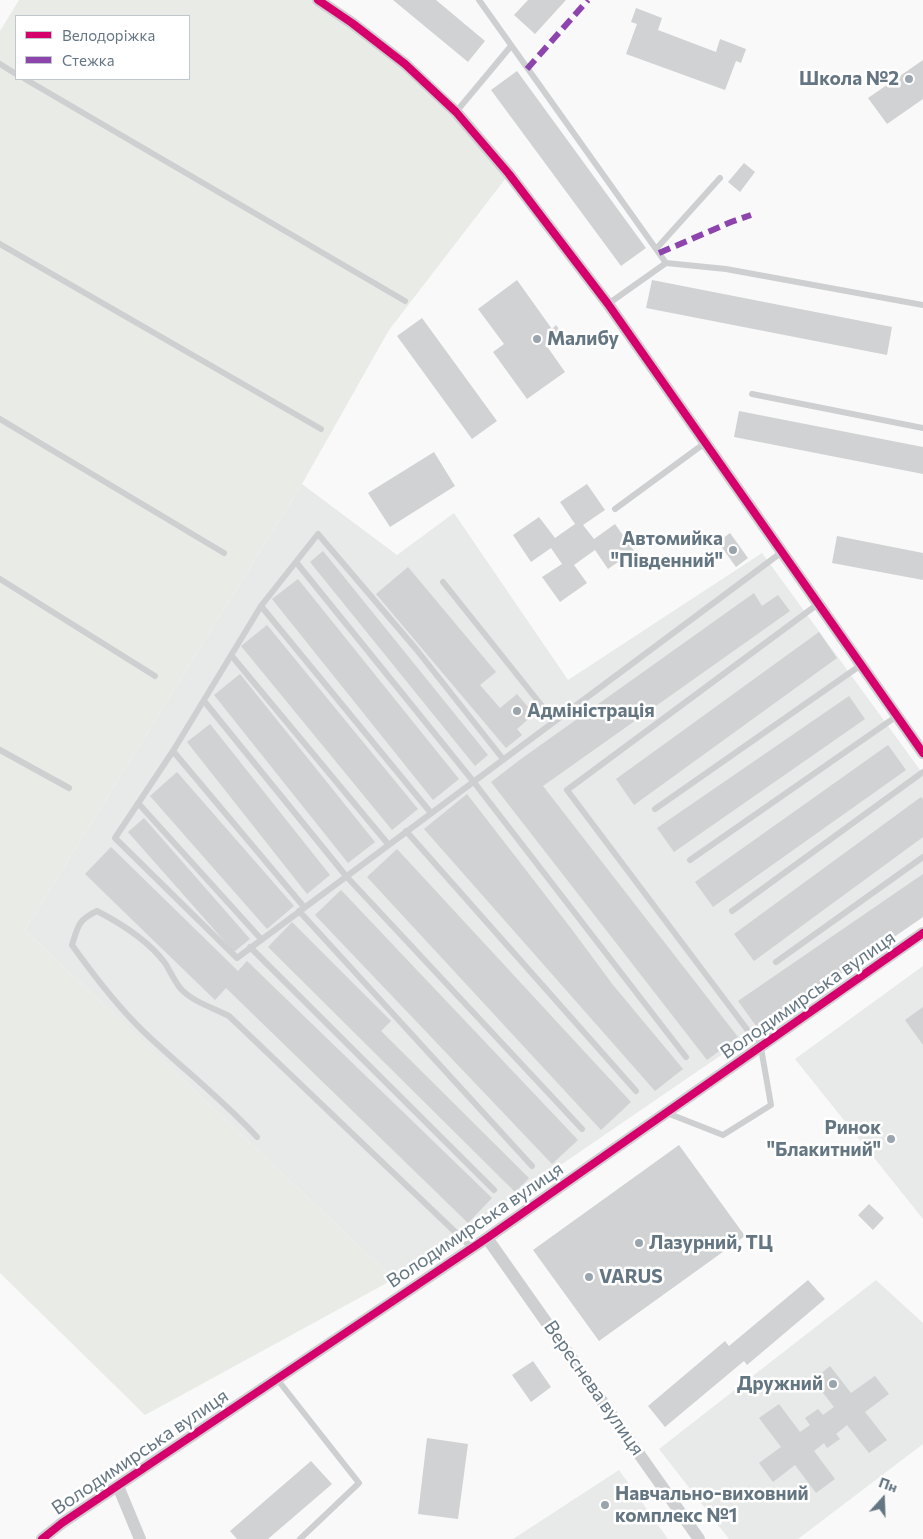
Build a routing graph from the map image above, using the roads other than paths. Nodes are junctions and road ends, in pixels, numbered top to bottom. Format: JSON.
{"nodes":[{"id":1,"x":318,"y":0,"type":"edge"},
{"id":2,"x":479,"y":0,"type":"edge"},
{"id":3,"x":511,"y":46,"type":"junction"},
{"id":4,"x":0,"y":64,"type":"edge"},
{"id":5,"x":15,"y":73,"type":"edge"},
{"id":6,"x":27,"y":80,"type":"edge"},
{"id":7,"x":456,"y":112,"type":"junction"},
{"id":8,"x":720,"y":178,"type":"dead end"},
{"id":9,"x":0,"y":244,"type":"edge"},
{"id":10,"x":656,"y":249,"type":"junction"},
{"id":11,"x":666,"y":262,"type":"junction"},
{"id":12,"x":405,"y":301,"type":"dead end"},
{"id":13,"x":608,"y":304,"type":"junction"},
{"id":14,"x":923,"y":305,"type":"edge"},
{"id":15,"x":752,"y":394,"type":"dead end"},
{"id":16,"x":0,"y":419,"type":"edge"},
{"id":17,"x":923,"y":428,"type":"edge"},
{"id":18,"x":321,"y":429,"type":"dead end"},
{"id":19,"x":705,"y":444,"type":"junction"},
{"id":20,"x":615,"y":509,"type":"dead end"},
{"id":21,"x":782,"y":552,"type":"junction"},
{"id":22,"x":224,"y":553,"type":"dead end"},
{"id":23,"x":296,"y":562,"type":"junction"},
{"id":24,"x":0,"y":579,"type":"edge"},
{"id":25,"x":443,"y":582,"type":"dead end"},
{"id":26,"x":818,"y":604,"type":"junction"},
{"id":27,"x":261,"y":606,"type":"junction"},
{"id":28,"x":232,"y":655,"type":"junction"},
{"id":29,"x":861,"y":665,"type":"junction"},
{"id":30,"x":155,"y":676,"type":"dead end"},
{"id":31,"x":204,"y":701,"type":"junction"},
{"id":32,"x":897,"y":716,"type":"junction"},
{"id":33,"x":554,"y":721,"type":"junction"},
{"id":34,"x":0,"y":750,"type":"edge"},
{"id":35,"x":173,"y":751,"type":"junction"},
{"id":36,"x":923,"y":753,"type":"edge"},
{"id":37,"x":503,"y":759,"type":"junction"},
{"id":38,"x":923,"y":772,"type":"edge"},
{"id":39,"x":473,"y":781,"type":"junction"},
{"id":40,"x":69,"y":788,"type":"dead end"},
{"id":41,"x":138,"y":803,"type":"junction"},
{"id":42,"x":655,"y":809,"type":"dead end"},
{"id":43,"x":431,"y":813,"type":"junction"},
{"id":44,"x":406,"y":831,"type":"junction"},
{"id":45,"x":388,"y":844,"type":"junction"},
{"id":46,"x":923,"y":857,"type":"edge"},
{"id":47,"x":690,"y":860,"type":"dead end"},
{"id":48,"x":346,"y":876,"type":"junction"},
{"id":49,"x":302,"y":909,"type":"junction"},
{"id":50,"x":732,"y":911,"type":"dead end"},
{"id":51,"x":923,"y":933,"type":"edge"},
{"id":52,"x":261,"y":939,"type":"junction"},
{"id":53,"x":250,"y":947,"type":"junction"},
{"id":54,"x":776,"y":962,"type":"dead end"},
{"id":55,"x":760,"y":1048,"type":"junction"},
{"id":56,"x":686,"y":1057,"type":"dead end"},
{"id":57,"x":636,"y":1091,"type":"dead end"},
{"id":58,"x":667,"y":1113,"type":"junction"},
{"id":59,"x":582,"y":1129,"type":"dead end"},
{"id":60,"x":257,"y":1137,"type":"dead end"},
{"id":61,"x":532,"y":1166,"type":"dead end"},
{"id":62,"x":494,"y":1190,"type":"dead end"},
{"id":63,"x":487,"y":1238,"type":"junction"},
{"id":64,"x":472,"y":1248,"type":"junction"},
{"id":65,"x":277,"y":1379,"type":"junction"},
{"id":66,"x":118,"y":1486,"type":"junction"},
{"id":67,"x":42,"y":1539,"type":"edge"},
{"id":68,"x":140,"y":1539,"type":"edge"},
{"id":69,"x":300,"y":1539,"type":"edge"},
{"id":70,"x":699,"y":1539,"type":"edge"}],
"edges":[{"from":1,"to":7,"type":"street"},
{"from":2,"to":3,"type":"lane"},
{"from":3,"to":7,"type":"lane"},
{"from":3,"to":10,"type":"lane"},
{"from":4,"to":5,"type":"lane"},
{"from":6,"to":12,"type":"lane"},
{"from":7,"to":13,"type":"street"},
{"from":8,"to":10,"type":"lane"},
{"from":9,"to":18,"type":"lane"},
{"from":10,"to":11,"type":"lane"},
{"from":11,"to":13,"type":"lane"},
{"from":11,"to":14,"type":"lane"},
{"from":13,"to":19,"type":"street"},
{"from":15,"to":17,"type":"lane"},
{"from":16,"to":22,"type":"lane"},
{"from":19,"to":20,"type":"lane"},
{"from":19,"to":21,"type":"street"},
{"from":21,"to":26,"type":"street"},
{"from":21,"to":33,"type":"lane"},
{"from":23,"to":27,"type":"lane"},
{"from":23,"to":37,"type":"lane"},
{"from":23,"to":39,"type":"lane"},
{"from":24,"to":30,"type":"lane"},
{"from":25,"to":33,"type":"lane"},
{"from":26,"to":29,"type":"street"},
{"from":26,"to":55,"type":"lane"},
{"from":27,"to":28,"type":"lane"},
{"from":27,"to":43,"type":"lane"},
{"from":28,"to":31,"type":"lane"},
{"from":28,"to":45,"type":"lane"},
{"from":29,"to":32,"type":"street"},
{"from":29,"to":42,"type":"lane"},
{"from":31,"to":35,"type":"lane"},
{"from":31,"to":48,"type":"lane"},
{"from":32,"to":36,"type":"street"},
{"from":32,"to":47,"type":"lane"},
{"from":33,"to":37,"type":"lane"},
{"from":34,"to":40,"type":"lane"},
{"from":35,"to":41,"type":"lane"},
{"from":35,"to":49,"type":"lane"},
{"from":37,"to":39,"type":"lane"},
{"from":38,"to":50,"type":"lane"},
{"from":39,"to":43,"type":"lane"},
{"from":39,"to":56,"type":"lane"},
{"from":41,"to":52,"type":"lane"},
{"from":41,"to":53,"type":"lane"},
{"from":43,"to":44,"type":"lane"},
{"from":44,"to":45,"type":"lane"},
{"from":44,"to":57,"type":"lane"},
{"from":45,"to":48,"type":"lane"},
{"from":46,"to":54,"type":"lane"},
{"from":48,"to":49,"type":"lane"},
{"from":48,"to":59,"type":"lane"},
{"from":49,"to":52,"type":"lane"},
{"from":49,"to":61,"type":"lane"},
{"from":51,"to":55,"type":"street","name":"Володимирська вулиця"},
{"from":52,"to":53,"type":"lane"},
{"from":53,"to":62,"type":"lane"},
{"from":55,"to":58,"type":"street","name":"Володимирська вулиця"},
{"from":55,"to":58,"type":"lane"},
{"from":58,"to":63,"type":"street","name":"Володимирська вулиця"},
{"from":60,"to":64,"type":"lane"},
{"from":63,"to":64,"type":"street","name":"Володимирська вулиця"},
{"from":63,"to":70,"type":"street","name":"Вереснева вулиця"},
{"from":64,"to":65,"type":"street","name":"Володимирська вулиця"},
{"from":65,"to":66,"type":"street","name":"Володимирська вулиця"},
{"from":65,"to":69,"type":"lane"},
{"from":66,"to":67,"type":"street","name":"Володимирська вулиця"},
{"from":66,"to":68,"type":"street"}]}
